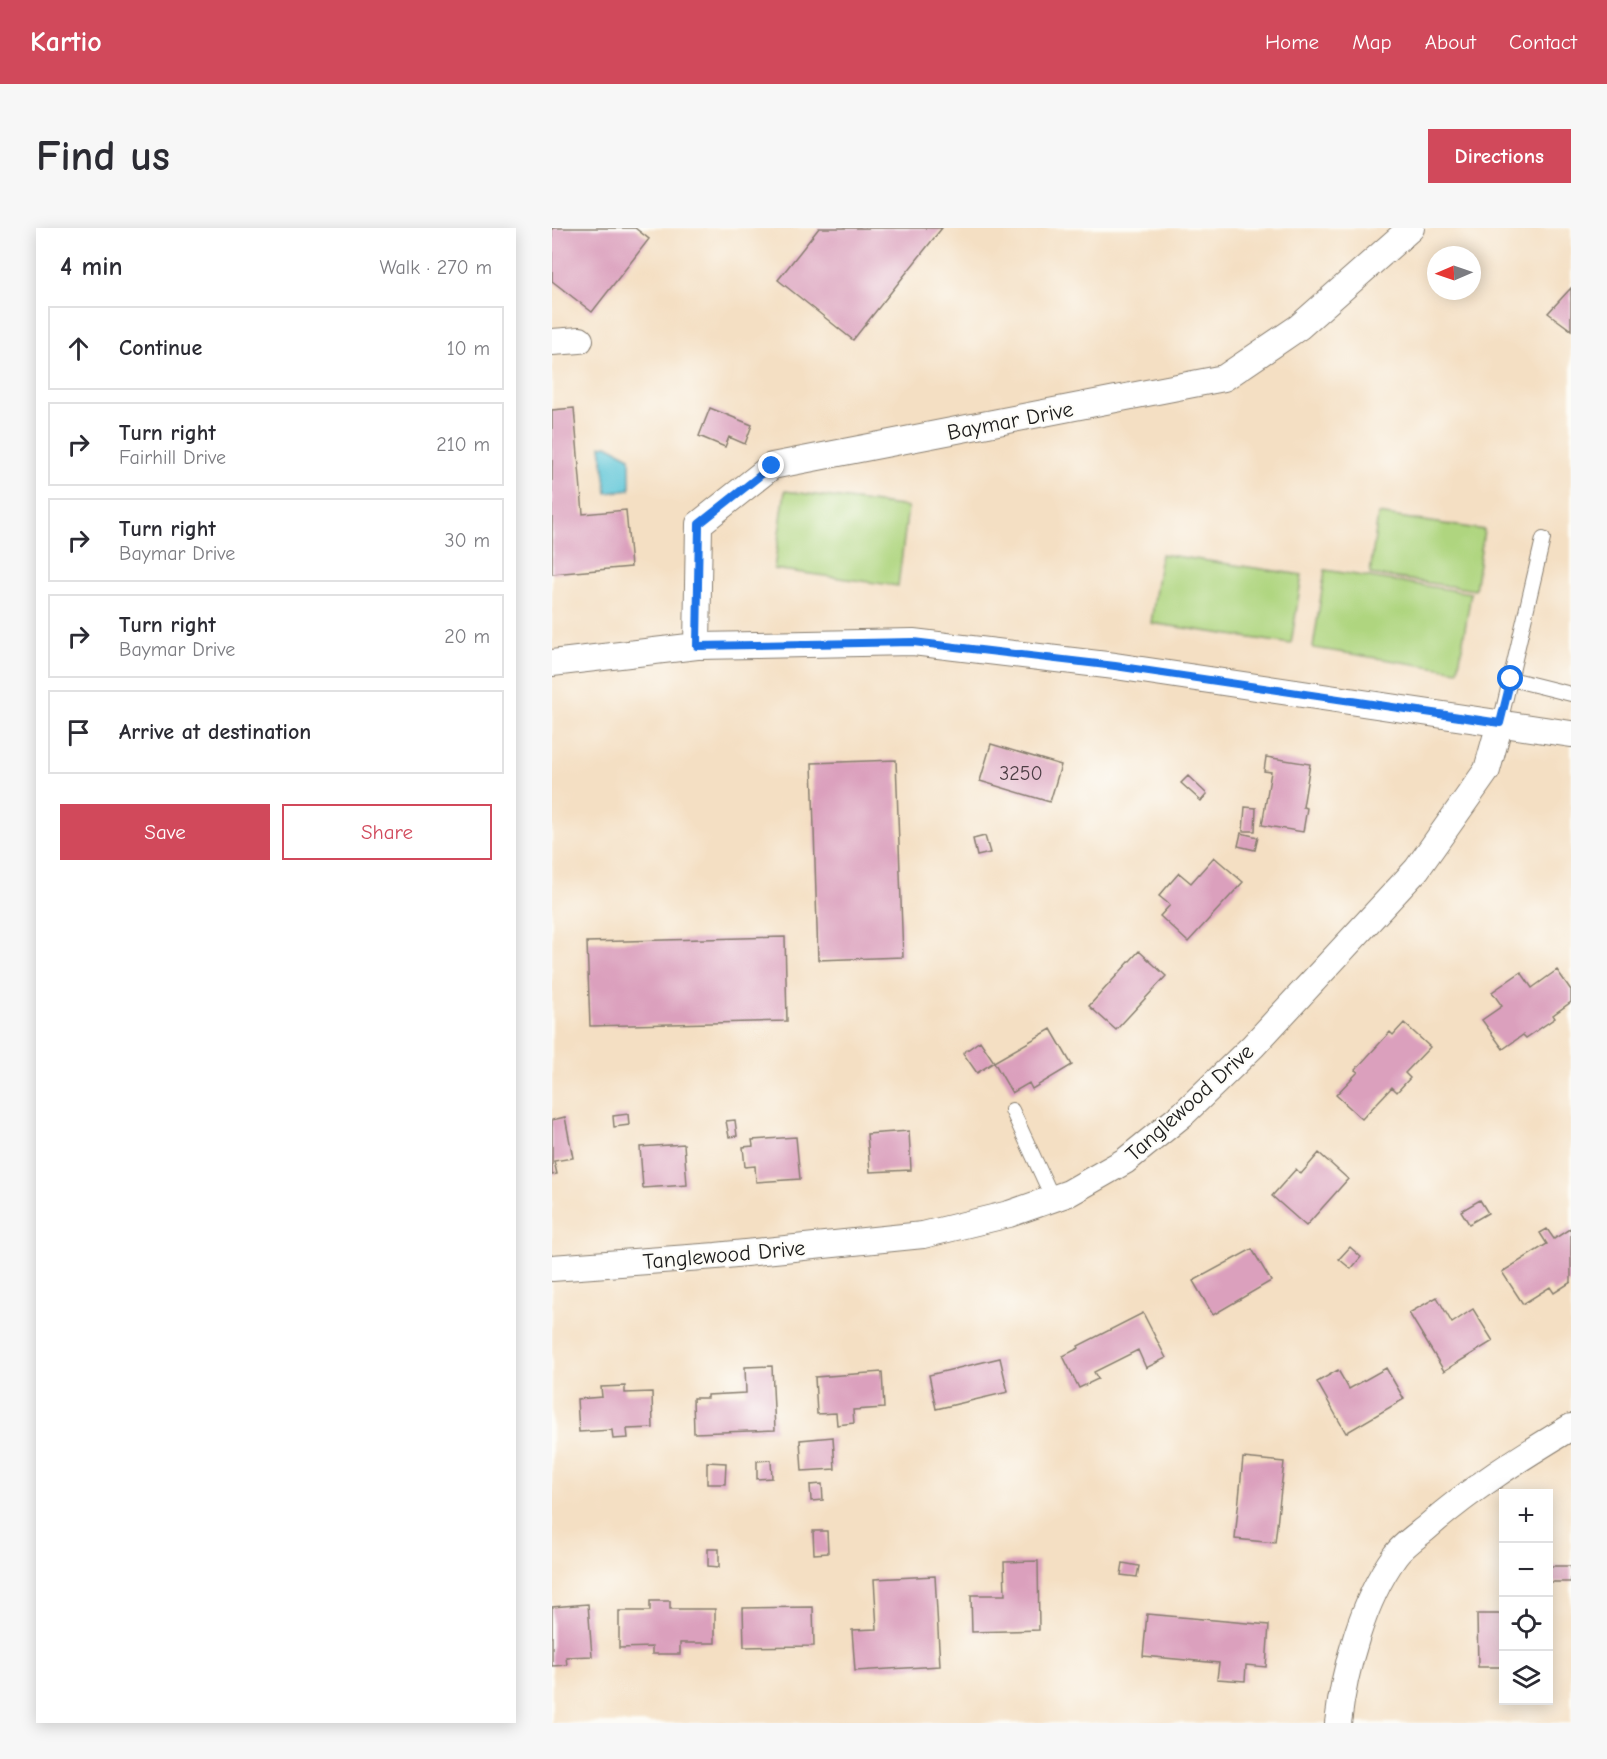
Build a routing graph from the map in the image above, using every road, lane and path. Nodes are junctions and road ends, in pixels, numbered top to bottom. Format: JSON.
{"nodes":[{"id":1,"x":1411,"y":228,"type":"edge"},
{"id":2,"x":580,"y":340,"type":"dead end"},
{"id":3,"x":552,"y":342,"type":"edge"},
{"id":4,"x":1543,"y":539,"type":"dead end"},
{"id":5,"x":697,"y":646,"type":"junction"},
{"id":6,"x":552,"y":663,"type":"edge"},
{"id":7,"x":1511,"y":679,"type":"junction"},
{"id":8,"x":1571,"y":694,"type":"edge"},
{"id":9,"x":1500,"y":723,"type":"junction"},
{"id":10,"x":1571,"y":734,"type":"edge"},
{"id":11,"x":1011,"y":1110,"type":"dead end"},
{"id":12,"x":1053,"y":1199,"type":"junction"},
{"id":13,"x":552,"y":1268,"type":"edge"},
{"id":14,"x":1571,"y":1427,"type":"edge"},
{"id":15,"x":1338,"y":1723,"type":"edge"}],
"edges":[{"from":1,"to":5,"type":"street","name":"Baymar Drive"},
{"from":2,"to":3,"type":"street"},
{"from":4,"to":7,"type":"lane"},
{"from":5,"to":6,"type":"street"},
{"from":5,"to":9,"type":"street"},
{"from":7,"to":8,"type":"lane"},
{"from":7,"to":9,"type":"lane"},
{"from":9,"to":10,"type":"street"},
{"from":9,"to":12,"type":"street","name":"Tanglewood Drive"},
{"from":11,"to":12,"type":"lane"},
{"from":12,"to":13,"type":"street","name":"Tanglewood Drive"},
{"from":14,"to":15,"type":"street"}]}
